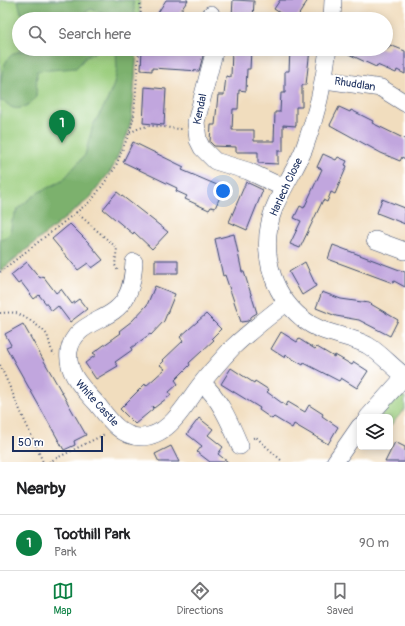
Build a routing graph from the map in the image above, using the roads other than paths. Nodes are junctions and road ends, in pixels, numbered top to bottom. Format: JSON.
{"nodes":[{"id":1,"x":333,"y":0,"type":"edge"},
{"id":2,"x":332,"y":12,"type":"edge"},
{"id":3,"x":213,"y":56,"type":"edge"},
{"id":4,"x":327,"y":56,"type":"edge"},
{"id":5,"x":325,"y":80,"type":"junction"},
{"id":6,"x":405,"y":103,"type":"edge"},
{"id":7,"x":284,"y":188,"type":"junction"},
{"id":8,"x":375,"y":240,"type":"dead end"},
{"id":9,"x":405,"y":250,"type":"edge"},
{"id":10,"x":129,"y":271,"type":"road end"},
{"id":11,"x":286,"y":303,"type":"junction"},
{"id":12,"x":405,"y":376,"type":"edge"},
{"id":13,"x":202,"y":383,"type":"junction"},
{"id":14,"x":371,"y":414,"type":"edge"},
{"id":15,"x":357,"y":430,"type":"edge"},
{"id":16,"x":240,"y":446,"type":"road end"},
{"id":17,"x":334,"y":462,"type":"edge"}],
"edges":[{"from":1,"to":2,"type":"street"},
{"from":3,"to":7,"type":"street","name":"Kendal"},
{"from":4,"to":5,"type":"street","name":"Harlech Close"},
{"from":5,"to":6,"type":"street","name":"Rhuddlan"},
{"from":5,"to":7,"type":"street","name":"Harlech Close"},
{"from":7,"to":11,"type":"street","name":"Harlech Close"},
{"from":8,"to":9,"type":"street"},
{"from":10,"to":13,"type":"street","name":"White Castle"},
{"from":11,"to":12,"type":"street","name":"Harlech Close"},
{"from":11,"to":13,"type":"street","name":"White Castle"},
{"from":12,"to":14,"type":"street"},
{"from":13,"to":16,"type":"street"},
{"from":15,"to":17,"type":"street"}]}
